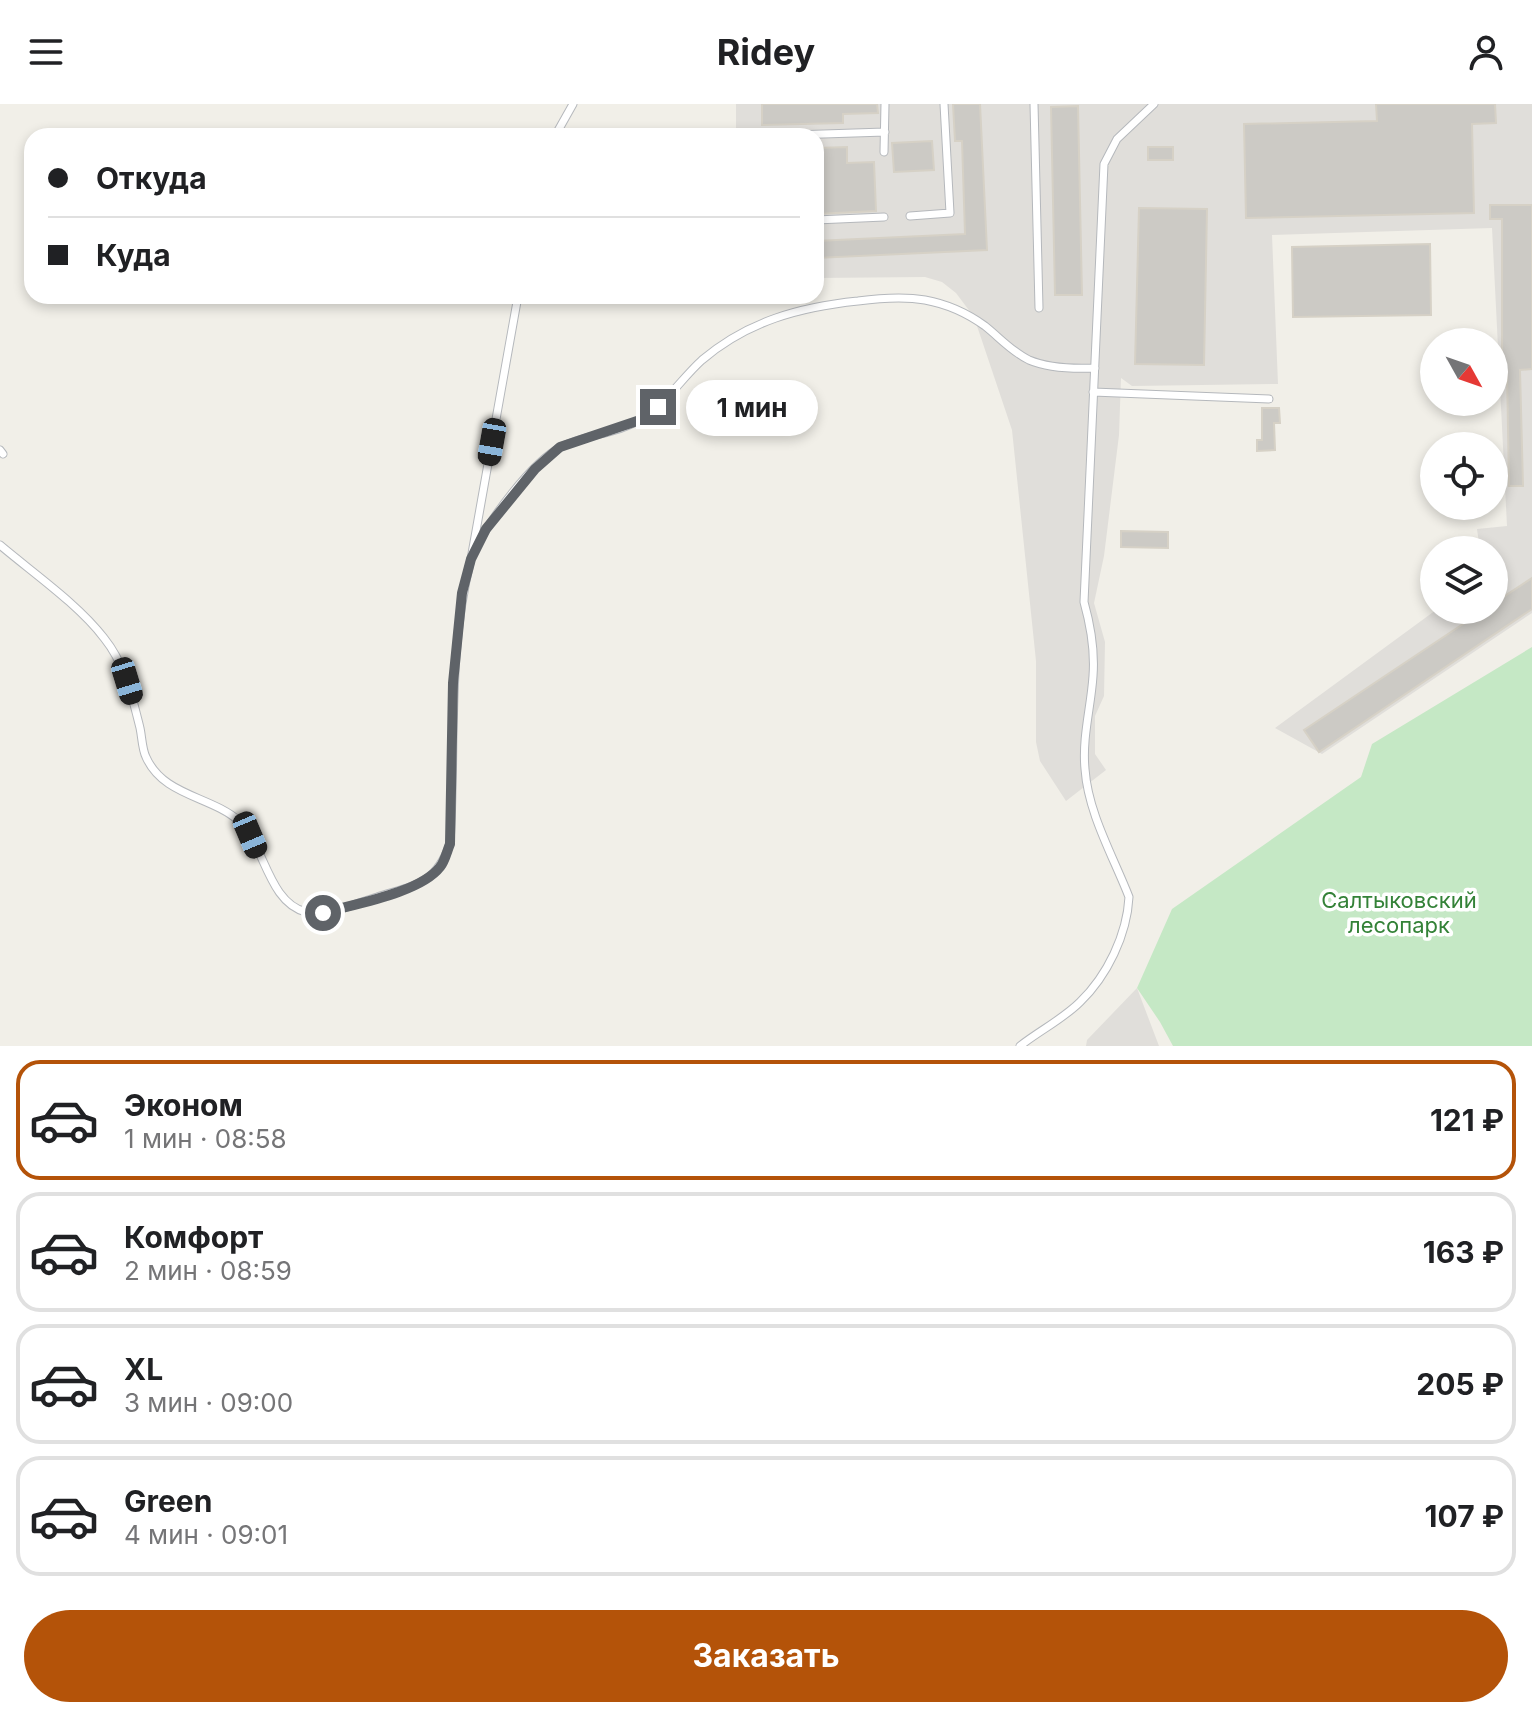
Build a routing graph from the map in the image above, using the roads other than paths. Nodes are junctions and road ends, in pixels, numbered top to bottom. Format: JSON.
{"nodes":[{"id":1,"x":573,"y":104,"type":"edge"},
{"id":2,"x":885,"y":104,"type":"edge"},
{"id":3,"x":944,"y":104,"type":"edge"},
{"id":4,"x":1034,"y":104,"type":"edge"},
{"id":5,"x":1154,"y":104,"type":"edge"},
{"id":6,"x":560,"y":128,"type":"edge"},
{"id":7,"x":885,"y":132,"type":"junction"},
{"id":8,"x":824,"y":134,"type":"edge"},
{"id":9,"x":884,"y":152,"type":"dead end"},
{"id":10,"x":910,"y":216,"type":"dead end"},
{"id":11,"x":884,"y":217,"type":"dead end"},
{"id":12,"x":824,"y":220,"type":"edge"},
{"id":13,"x":517,"y":304,"type":"edge"},
{"id":14,"x":1039,"y":308,"type":"dead end"},
{"id":15,"x":1095,"y":368,"type":"junction"},
{"id":16,"x":1093,"y":392,"type":"junction"},
{"id":17,"x":1269,"y":399,"type":"dead end"},
{"id":18,"x":0,"y":545,"type":"edge"},
{"id":19,"x":471,"y":559,"type":"junction"},
{"id":20,"x":1020,"y":1046,"type":"edge"}],
"edges":[{"from":1,"to":6,"type":"lane"},
{"from":2,"to":7,"type":"lane"},
{"from":3,"to":10,"type":"lane"},
{"from":4,"to":14,"type":"lane"},
{"from":5,"to":15,"type":"lane"},
{"from":7,"to":8,"type":"lane"},
{"from":7,"to":9,"type":"lane"},
{"from":11,"to":12,"type":"lane"},
{"from":13,"to":19,"type":"lane"},
{"from":15,"to":16,"type":"lane"},
{"from":15,"to":19,"type":"lane"},
{"from":16,"to":17,"type":"lane"},
{"from":16,"to":20,"type":"lane"},
{"from":18,"to":19,"type":"lane"}]}
